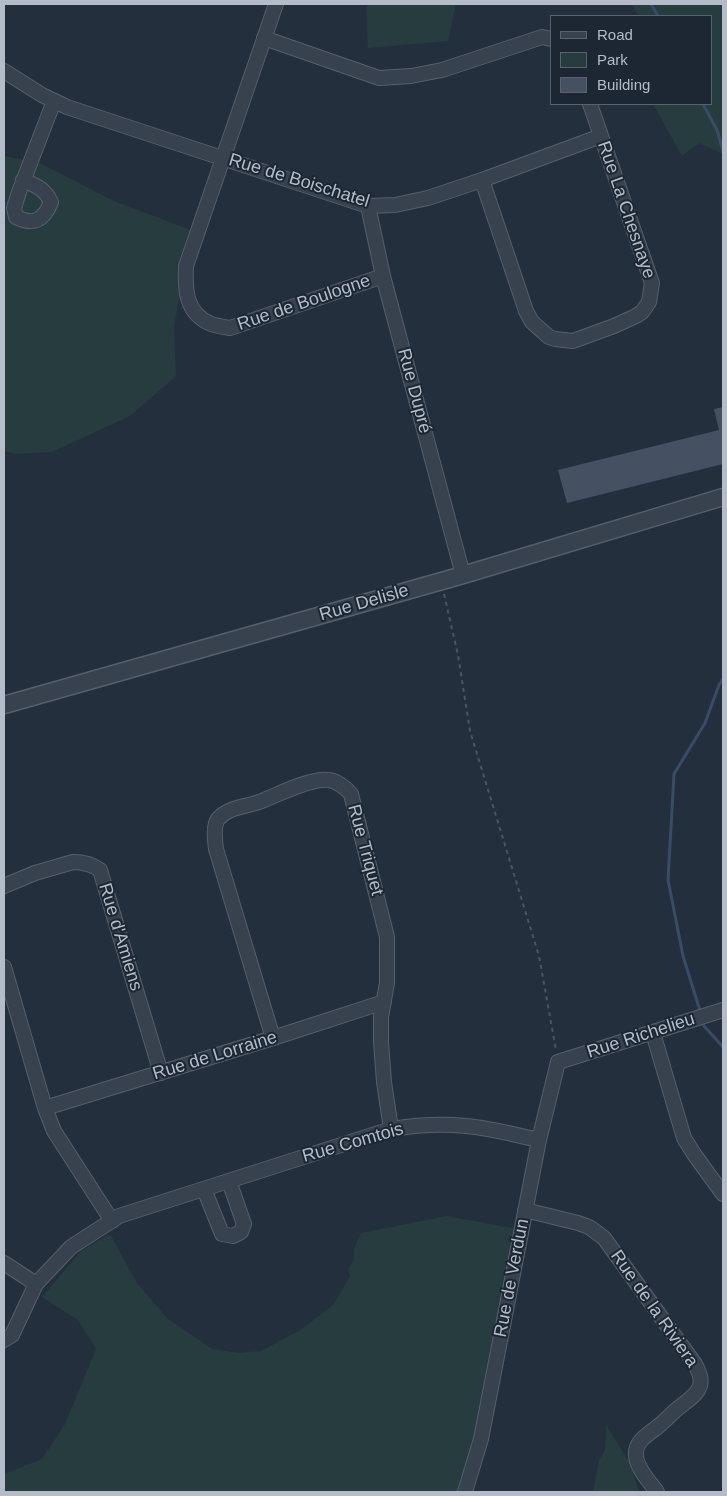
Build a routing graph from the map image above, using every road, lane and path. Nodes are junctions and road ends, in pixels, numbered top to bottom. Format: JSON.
{"nodes":[{"id":1,"x":276,"y":4,"type":"edge"},
{"id":2,"x":264,"y":38,"type":"junction"},
{"id":3,"x":550,"y":39,"type":"edge"},
{"id":4,"x":4,"y":71,"type":"edge"},
{"id":5,"x":54,"y":101,"type":"junction"},
{"id":6,"x":590,"y":105,"type":"edge"},
{"id":7,"x":601,"y":136,"type":"junction"},
{"id":8,"x":223,"y":158,"type":"junction"},
{"id":9,"x":23,"y":180,"type":"dead end"},
{"id":10,"x":482,"y":180,"type":"junction"},
{"id":11,"x":368,"y":206,"type":"junction"},
{"id":12,"x":383,"y":276,"type":"junction"},
{"id":13,"x":723,"y":496,"type":"edge"},
{"id":14,"x":463,"y":575,"type":"junction"},
{"id":15,"x":440,"y":582,"type":"junction"},
{"id":16,"x":4,"y":705,"type":"edge"},
{"id":17,"x":4,"y":886,"type":"edge"},
{"id":18,"x":4,"y":967,"type":"edge"},
{"id":19,"x":384,"y":1002,"type":"junction"},
{"id":20,"x":723,"y":1010,"type":"edge"},
{"id":21,"x":653,"y":1033,"type":"junction"},
{"id":22,"x":273,"y":1038,"type":"junction"},
{"id":23,"x":558,"y":1062,"type":"junction"},
{"id":24,"x":161,"y":1073,"type":"junction"},
{"id":25,"x":45,"y":1108,"type":"junction"},
{"id":26,"x":391,"y":1129,"type":"junction"},
{"id":27,"x":539,"y":1140,"type":"junction"},
{"id":28,"x":229,"y":1181,"type":"junction"},
{"id":29,"x":204,"y":1189,"type":"junction"},
{"id":30,"x":723,"y":1194,"type":"edge"},
{"id":31,"x":525,"y":1210,"type":"junction"},
{"id":32,"x":112,"y":1221,"type":"junction"},
{"id":33,"x":4,"y":1263,"type":"edge"},
{"id":34,"x":36,"y":1284,"type":"junction"},
{"id":35,"x":4,"y":1340,"type":"edge"},
{"id":36,"x":465,"y":1492,"type":"edge"},
{"id":37,"x":657,"y":1492,"type":"edge"}],
"edges":[{"from":1,"to":2,"type":"street","name":"Rue de Boulogne"},
{"from":2,"to":3,"type":"street"},
{"from":2,"to":8,"type":"street","name":"Rue de Boulogne"},
{"from":4,"to":5,"type":"street","name":"Rue de Boischatel"},
{"from":5,"to":8,"type":"street","name":"Rue de Boischatel"},
{"from":5,"to":9,"type":"street"},
{"from":6,"to":7,"type":"street","name":"Rue La Chesnaye"},
{"from":7,"to":10,"type":"street","name":"Rue de Boischatel"},
{"from":7,"to":10,"type":"street","name":"Rue La Chesnaye"},
{"from":8,"to":11,"type":"street","name":"Rue de Boischatel"},
{"from":8,"to":12,"type":"street","name":"Rue de Boulogne"},
{"from":10,"to":11,"type":"street","name":"Rue de Boischatel"},
{"from":11,"to":12,"type":"street","name":"Rue Dupré"},
{"from":12,"to":14,"type":"street","name":"Rue Dupré"},
{"from":13,"to":14,"type":"street","name":"Rue Delisle"},
{"from":14,"to":15,"type":"street","name":"Rue Delisle"},
{"from":15,"to":16,"type":"street","name":"Rue Delisle"},
{"from":15,"to":23,"type":"path"},
{"from":17,"to":24,"type":"street","name":"Rue d'Amiens"},
{"from":18,"to":25,"type":"street"},
{"from":19,"to":22,"type":"street","name":"Rue de Lorraine"},
{"from":19,"to":22,"type":"street","name":"Rue Triquet"},
{"from":19,"to":26,"type":"street","name":"Rue Triquet"},
{"from":20,"to":21,"type":"street","name":"Rue Richelieu"},
{"from":21,"to":23,"type":"street","name":"Rue Richelieu"},
{"from":21,"to":30,"type":"street"},
{"from":22,"to":24,"type":"street","name":"Rue de Lorraine"},
{"from":23,"to":27,"type":"street","name":"Rue de Verdun"},
{"from":24,"to":25,"type":"street","name":"Rue de Lorraine"},
{"from":25,"to":32,"type":"street"},
{"from":26,"to":27,"type":"street","name":"Rue Comtois"},
{"from":26,"to":28,"type":"street","name":"Rue Comtois"},
{"from":27,"to":31,"type":"street","name":"Rue de Verdun"},
{"from":28,"to":29,"type":"street","name":"Rue Comtois"},
{"from":28,"to":29,"type":"street"},
{"from":29,"to":32,"type":"street","name":"Rue Comtois"},
{"from":31,"to":36,"type":"street","name":"Rue de Verdun"},
{"from":31,"to":37,"type":"street","name":"Rue de la Riviera"},
{"from":32,"to":34,"type":"street","name":"Rue Comtois"},
{"from":33,"to":34,"type":"street"},
{"from":34,"to":35,"type":"street","name":"Rue Comtois"}]}
